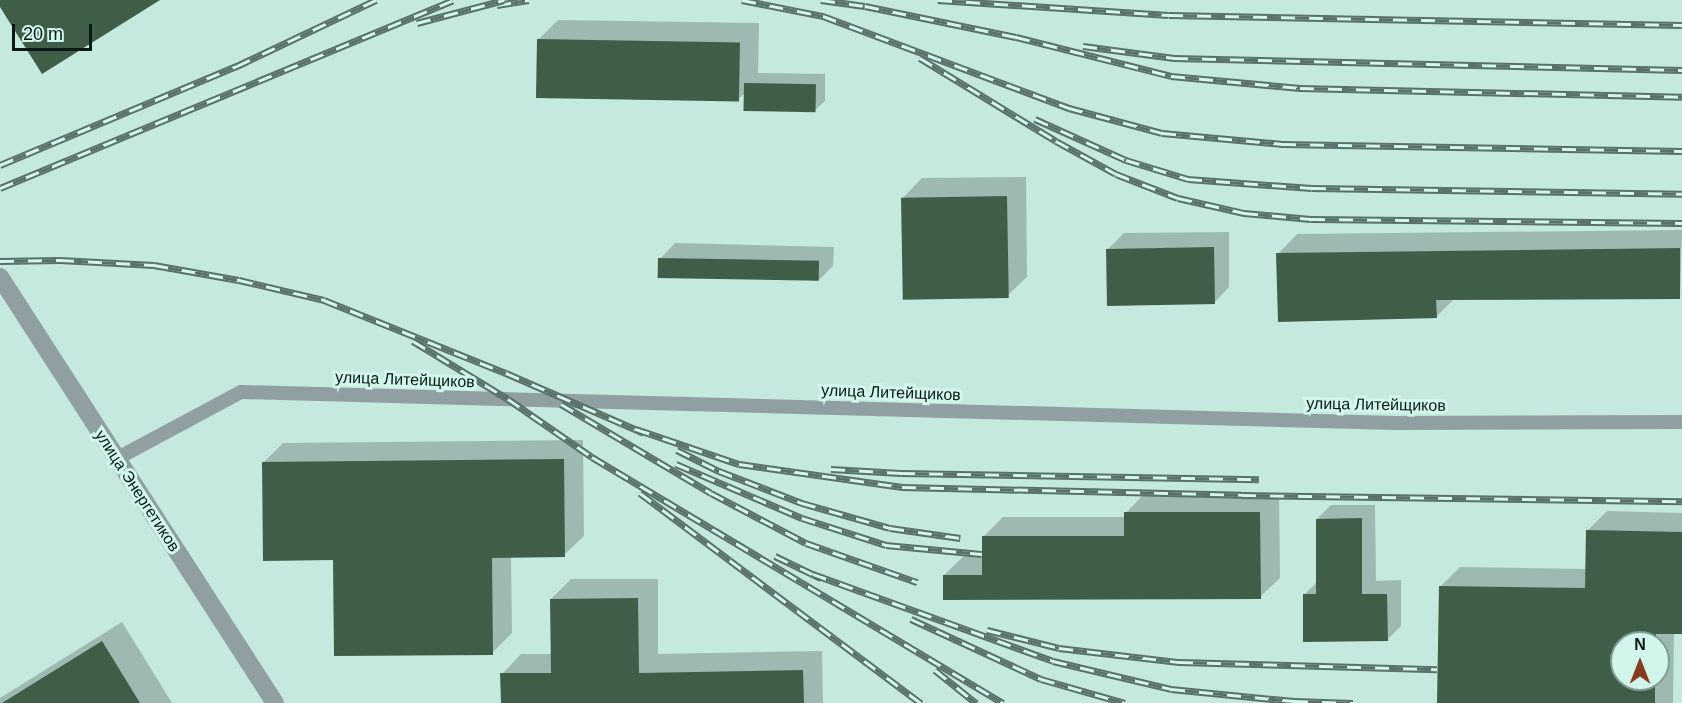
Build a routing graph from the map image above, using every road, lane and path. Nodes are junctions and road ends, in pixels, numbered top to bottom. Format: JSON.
{"nodes":[{"id":1,"x":0,"y":278,"type":"edge"},
{"id":2,"x":1682,"y":422,"type":"edge"},
{"id":3,"x":116,"y":459,"type":"junction"},
{"id":4,"x":275,"y":703,"type":"edge"}],
"edges":[{"from":1,"to":3,"type":"street","name":"улица Энергетиков"},
{"from":2,"to":3,"type":"lane","name":"улица Литейщиков"},
{"from":3,"to":4,"type":"street","name":"улица Энергетиков"}]}
